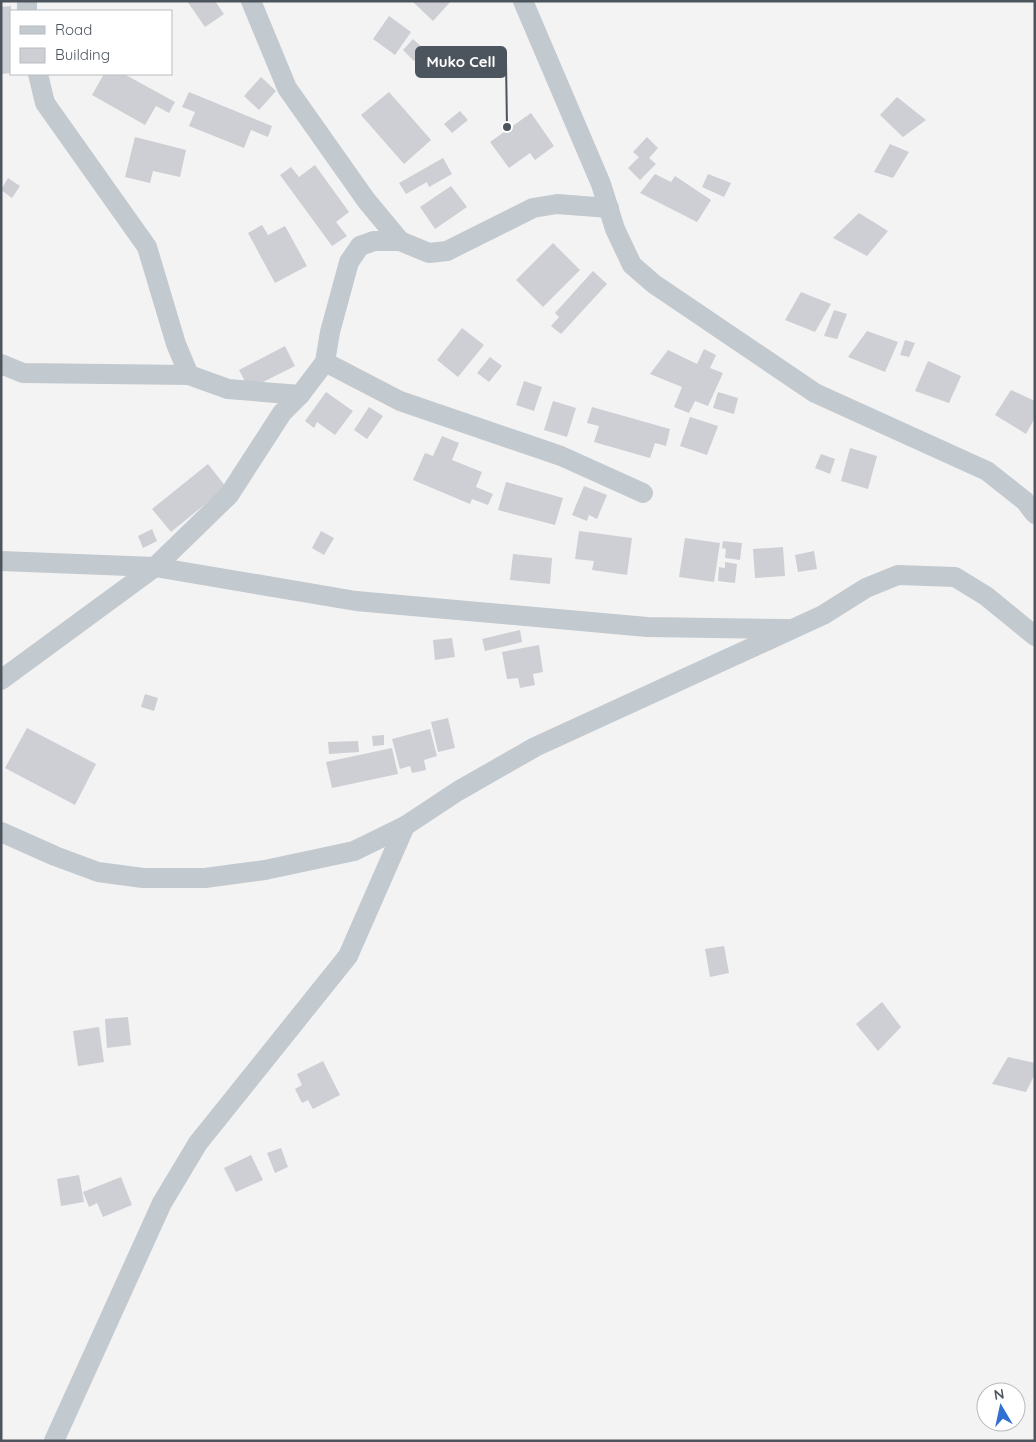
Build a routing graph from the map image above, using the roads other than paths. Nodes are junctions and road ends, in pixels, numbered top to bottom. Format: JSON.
{"nodes":[{"id":1,"x":251,"y":1,"type":"edge"},
{"id":2,"x":523,"y":1,"type":"edge"},
{"id":3,"x":38,"y":75,"type":"edge"},
{"id":4,"x":609,"y":208,"type":"junction"},
{"id":5,"x":400,"y":241,"type":"junction"},
{"id":6,"x":326,"y":362,"type":"junction"},
{"id":7,"x":1,"y":364,"type":"edge"},
{"id":8,"x":189,"y":375,"type":"junction"},
{"id":9,"x":300,"y":395,"type":"junction"},
{"id":10,"x":643,"y":494,"type":"dead end"},
{"id":11,"x":1035,"y":514,"type":"edge"},
{"id":12,"x":1,"y":561,"type":"edge"},
{"id":13,"x":155,"y":567,"type":"junction"},
{"id":14,"x":793,"y":630,"type":"junction"},
{"id":15,"x":1035,"y":636,"type":"edge"},
{"id":16,"x":1,"y":680,"type":"edge"},
{"id":17,"x":405,"y":826,"type":"junction"},
{"id":18,"x":1,"y":832,"type":"edge"},
{"id":19,"x":54,"y":1441,"type":"edge"}],
"edges":[{"from":1,"to":5,"type":"street"},
{"from":2,"to":4,"type":"street"},
{"from":3,"to":8,"type":"street"},
{"from":4,"to":5,"type":"street"},
{"from":4,"to":11,"type":"street"},
{"from":5,"to":6,"type":"street"},
{"from":6,"to":9,"type":"street"},
{"from":6,"to":10,"type":"street"},
{"from":7,"to":8,"type":"street"},
{"from":8,"to":9,"type":"street"},
{"from":9,"to":13,"type":"street"},
{"from":12,"to":13,"type":"street"},
{"from":13,"to":14,"type":"street"},
{"from":13,"to":16,"type":"street"},
{"from":14,"to":15,"type":"street"},
{"from":14,"to":17,"type":"street"},
{"from":17,"to":18,"type":"street"},
{"from":17,"to":19,"type":"street"}]}
